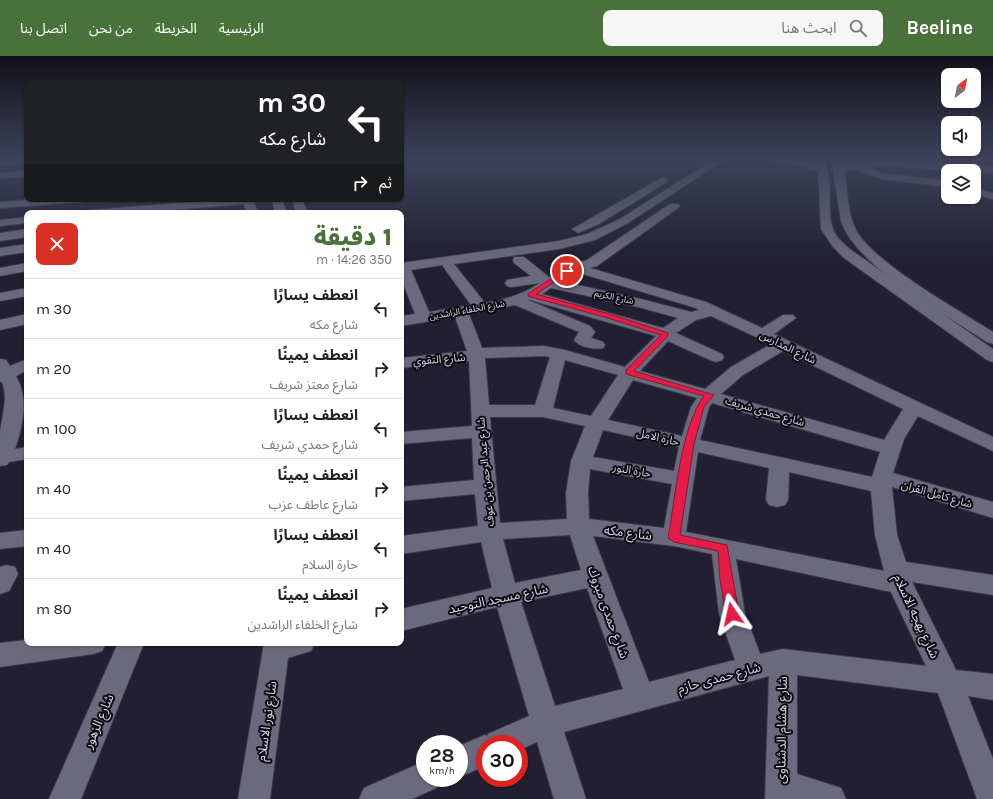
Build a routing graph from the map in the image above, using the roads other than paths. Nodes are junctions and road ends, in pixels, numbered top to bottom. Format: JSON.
{"nodes":[{"id":1,"x":643,"y":193,"type":"edge"},
{"id":2,"x":665,"y":193,"type":"edge"},
{"id":3,"x":823,"y":193,"type":"edge"},
{"id":4,"x":842,"y":193,"type":"edge"},
{"id":5,"x":981,"y":193,"type":"edge"},
{"id":6,"x":993,"y":196,"type":"edge"},
{"id":7,"x":43,"y":202,"type":"joint"},
{"id":8,"x":0,"y":205,"type":"edge"},
{"id":9,"x":217,"y":205,"type":"edge"},
{"id":10,"x":674,"y":206,"type":"dead end"},
{"id":11,"x":158,"y":207,"type":"edge"},
{"id":12,"x":46,"y":210,"type":"edge"},
{"id":13,"x":124,"y":210,"type":"edge"},
{"id":14,"x":242,"y":210,"type":"edge"},
{"id":15,"x":24,"y":220,"type":"edge"},
{"id":16,"x":0,"y":223,"type":"edge"},
{"id":17,"x":24,"y":233,"type":"edge"},
{"id":18,"x":0,"y":237,"type":"edge"},
{"id":19,"x":24,"y":248,"type":"edge"},
{"id":20,"x":0,"y":252,"type":"edge"},
{"id":21,"x":519,"y":260,"type":"dead end"},
{"id":22,"x":445,"y":261,"type":"junction"},
{"id":23,"x":404,"y":263,"type":"edge"},
{"id":24,"x":404,"y":263,"type":"edge"},
{"id":25,"x":24,"y":268,"type":"edge"},
{"id":26,"x":404,"y":268,"type":"edge"},
{"id":27,"x":576,"y":268,"type":"junction"},
{"id":28,"x":0,"y":272,"type":"edge"},
{"id":29,"x":546,"y":280,"type":"junction"},
{"id":30,"x":512,"y":283,"type":"dead end"},
{"id":31,"x":24,"y":293,"type":"edge"},
{"id":32,"x":530,"y":295,"type":"junction"},
{"id":33,"x":927,"y":295,"type":"junction"},
{"id":34,"x":0,"y":297,"type":"edge"},
{"id":35,"x":906,"y":297,"type":"junction"},
{"id":36,"x":516,"y":301,"type":"junction"},
{"id":37,"x":471,"y":310,"type":"junction"},
{"id":38,"x":711,"y":311,"type":"junction"},
{"id":39,"x":424,"y":317,"type":"junction"},
{"id":40,"x":691,"y":317,"type":"junction"},
{"id":41,"x":788,"y":318,"type":"dead end"},
{"id":42,"x":24,"y":320,"type":"edge"},
{"id":43,"x":404,"y":320,"type":"edge"},
{"id":44,"x":0,"y":325,"type":"edge"},
{"id":45,"x":666,"y":334,"type":"junction"},
{"id":46,"x":764,"y":334,"type":"junction"},
{"id":47,"x":993,"y":339,"type":"edge"},
{"id":48,"x":597,"y":344,"type":"dead end"},
{"id":49,"x":783,"y":344,"type":"junction"},
{"id":50,"x":559,"y":353,"type":"junction"},
{"id":51,"x":476,"y":354,"type":"junction"},
{"id":52,"x":716,"y":357,"type":"dead end"},
{"id":53,"x":993,"y":357,"type":"edge"},
{"id":54,"x":404,"y":363,"type":"edge"},
{"id":55,"x":24,"y":365,"type":"edge"},
{"id":56,"x":2,"y":371,"type":"edge"},
{"id":57,"x":629,"y":372,"type":"junction"},
{"id":58,"x":709,"y":395,"type":"junction"},
{"id":59,"x":914,"y":408,"type":"junction"},
{"id":60,"x":543,"y":411,"type":"junction"},
{"id":61,"x":481,"y":421,"type":"junction"},
{"id":62,"x":596,"y":423,"type":"junction"},
{"id":63,"x":404,"y":437,"type":"edge"},
{"id":64,"x":689,"y":444,"type":"junction"},
{"id":65,"x":993,"y":445,"type":"edge"},
{"id":66,"x":890,"y":448,"type":"junction"},
{"id":67,"x":24,"y":454,"type":"edge"},
{"id":68,"x":1,"y":458,"type":"edge"},
{"id":69,"x":581,"y":461,"type":"junction"},
{"id":70,"x":779,"y":464,"type":"junction"},
{"id":71,"x":683,"y":479,"type":"junction"},
{"id":72,"x":881,"y":482,"type":"junction"},
{"id":73,"x":485,"y":486,"type":"junction"},
{"id":74,"x":404,"y":494,"type":"edge"},
{"id":75,"x":777,"y":500,"type":"dead end"},
{"id":76,"x":993,"y":510,"type":"edge"},
{"id":77,"x":578,"y":526,"type":"junction"},
{"id":78,"x":490,"y":532,"type":"junction"},
{"id":79,"x":24,"y":538,"type":"edge"},
{"id":80,"x":674,"y":538,"type":"junction"},
{"id":81,"x":0,"y":541,"type":"edge"},
{"id":82,"x":404,"y":545,"type":"edge"},
{"id":83,"x":723,"y":548,"type":"junction"},
{"id":84,"x":596,"y":577,"type":"junction"},
{"id":85,"x":898,"y":577,"type":"junction"},
{"id":86,"x":993,"y":585,"type":"edge"},
{"id":87,"x":506,"y":595,"type":"junction"},
{"id":88,"x":404,"y":619,"type":"edge"},
{"id":89,"x":70,"y":646,"type":"edge"},
{"id":90,"x":130,"y":646,"type":"edge"},
{"id":91,"x":285,"y":646,"type":"edge"},
{"id":92,"x":0,"y":655,"type":"edge"},
{"id":93,"x":783,"y":662,"type":"junction"},
{"id":94,"x":751,"y":668,"type":"junction"},
{"id":95,"x":947,"y":680,"type":"junction"},
{"id":96,"x":993,"y":687,"type":"edge"},
{"id":97,"x":641,"y":698,"type":"junction"},
{"id":98,"x":545,"y":723,"type":"junction"},
{"id":99,"x":519,"y":735,"type":"edge"},
{"id":100,"x":416,"y":781,"type":"edge"},
{"id":101,"x":780,"y":792,"type":"edge"},
{"id":102,"x":992,"y":795,"type":"edge"},
{"id":103,"x":65,"y":799,"type":"edge"},
{"id":104,"x":254,"y":799,"type":"edge"},
{"id":105,"x":375,"y":799,"type":"edge"},
{"id":106,"x":570,"y":799,"type":"edge"},
{"id":107,"x":830,"y":799,"type":"edge"}],
"edges":[{"from":1,"to":24,"type":"street"},
{"from":2,"to":22,"type":"street"},
{"from":3,"to":35,"type":"street"},
{"from":4,"to":33,"type":"street"},
{"from":5,"to":6,"type":"street"},
{"from":7,"to":8,"type":"street"},
{"from":7,"to":12,"type":"street"},
{"from":9,"to":11,"type":"street"},
{"from":9,"to":14,"type":"street"},
{"from":10,"to":27,"type":"street","name":"شارع الخلفاء الراشدين"},
{"from":11,"to":13,"type":"street"},
{"from":15,"to":16,"type":"street"},
{"from":17,"to":18,"type":"street"},
{"from":19,"to":20,"type":"street"},
{"from":21,"to":29,"type":"street","name":"شارع الكريم"},
{"from":22,"to":23,"type":"street"},
{"from":22,"to":37,"type":"street","name":"شارع عبد الرحمن بن عوف"},
{"from":25,"to":28,"type":"street"},
{"from":26,"to":39,"type":"street"},
{"from":27,"to":29,"type":"street","name":"شارع الخلفاء الراشدين"},
{"from":27,"to":38,"type":"street","name":"شارع المدارس"},
{"from":29,"to":30,"type":"street"},
{"from":29,"to":32,"type":"street","name":"شارع الخلفاء الراشدين"},
{"from":29,"to":40,"type":"street","name":"شارع الكريم"},
{"from":31,"to":34,"type":"street"},
{"from":32,"to":36,"type":"street","name":"شارع الخلفاء الراشدين"},
{"from":32,"to":45,"type":"street"},
{"from":33,"to":35,"type":"street"},
{"from":33,"to":47,"type":"street"},
{"from":35,"to":53,"type":"street"},
{"from":36,"to":37,"type":"street","name":"شارع الخلفاء الراشدين"},
{"from":36,"to":48,"type":"street"},
{"from":37,"to":39,"type":"street","name":"شارع الخلفاء الراشدين"},
{"from":37,"to":51,"type":"street","name":"شارع عبد الرحمن بن عوف"},
{"from":38,"to":40,"type":"street","name":"شارع حمدى مبروك"},
{"from":38,"to":46,"type":"street","name":"شارع المدارس"},
{"from":39,"to":43,"type":"street","name":"شارع الخلفاء الراشدين"},
{"from":40,"to":45,"type":"street","name":"شارع حمدى مبروك"},
{"from":41,"to":46,"type":"street"},
{"from":42,"to":44,"type":"street"},
{"from":45,"to":52,"type":"street"},
{"from":45,"to":57,"type":"street","name":"شارع حمدى مبروك"},
{"from":46,"to":49,"type":"street","name":"شارع المدارس"},
{"from":49,"to":58,"type":"street"},
{"from":49,"to":59,"type":"street","name":"شارع المدارس"},
{"from":50,"to":51,"type":"street","name":"شارع حمدي شريف"},
{"from":50,"to":57,"type":"street","name":"شارع حمدي شريف"},
{"from":50,"to":60,"type":"street"},
{"from":51,"to":54,"type":"street","name":"شارع التقوي"},
{"from":51,"to":61,"type":"street","name":"شارع عبد الرحمن بن عوف"},
{"from":55,"to":56,"type":"street"},
{"from":56,"to":68,"type":"street"},
{"from":57,"to":58,"type":"street","name":"شارع حمدي شريف"},
{"from":57,"to":62,"type":"street","name":"شارع حمدى مبروك"},
{"from":58,"to":64,"type":"street"},
{"from":58,"to":66,"type":"street","name":"شارع حمدي شريف"},
{"from":59,"to":65,"type":"street","name":"شارع المدارس"},
{"from":59,"to":66,"type":"street","name":"شارع بهجه الاسلام"},
{"from":60,"to":61,"type":"street","name":"حارة الامل"},
{"from":60,"to":62,"type":"street","name":"حارة الامل"},
{"from":61,"to":63,"type":"street","name":"حارة الامل"},
{"from":61,"to":73,"type":"street","name":"شارع عبد الرحمن بن عوف"},
{"from":62,"to":64,"type":"street","name":"حارة الامل"},
{"from":62,"to":69,"type":"street","name":"شارع حمدى مبروك"},
{"from":64,"to":70,"type":"street","name":"حارة الامل"},
{"from":64,"to":71,"type":"street"},
{"from":66,"to":72,"type":"street","name":"شارع بهجه الاسلام"},
{"from":67,"to":68,"type":"street"},
{"from":69,"to":71,"type":"street","name":"حارة النور"},
{"from":69,"to":77,"type":"street","name":"شارع حمدى مبروك"},
{"from":70,"to":72,"type":"street","name":"حارة الامل"},
{"from":70,"to":75,"type":"street"},
{"from":71,"to":80,"type":"street"},
{"from":72,"to":76,"type":"street","name":"شارع كامل الفران"},
{"from":72,"to":85,"type":"street","name":"شارع بهجه الاسلام"},
{"from":73,"to":74,"type":"street"},
{"from":73,"to":78,"type":"street","name":"شارع عبد الرحمن بن عوف"},
{"from":77,"to":78,"type":"street","name":"شارع مكه"},
{"from":77,"to":80,"type":"street","name":"شارع مكه"},
{"from":77,"to":84,"type":"street","name":"شارع حمدى مبروك"},
{"from":78,"to":82,"type":"street","name":"شارع مكه"},
{"from":78,"to":87,"type":"street","name":"شارع عبد الرحمن بن عوف"},
{"from":79,"to":81,"type":"street"},
{"from":80,"to":83,"type":"street","name":"شارع مكه"},
{"from":83,"to":85,"type":"street","name":"شارع مكه"},
{"from":83,"to":94,"type":"street"},
{"from":84,"to":87,"type":"street","name":"شارع مسجد التوحيد"},
{"from":84,"to":97,"type":"street","name":"شارع حمدى مبروك"},
{"from":85,"to":86,"type":"street","name":"شارع مكه"},
{"from":85,"to":95,"type":"street","name":"شارع بهجه الاسلام"},
{"from":87,"to":88,"type":"street","name":"شارع مسجد التوحيد"},
{"from":87,"to":98,"type":"street","name":"شارع عبد الرحمن بن عوف"},
{"from":89,"to":92,"type":"street"},
{"from":90,"to":103,"type":"street","name":"شارع الزهور"},
{"from":91,"to":104,"type":"street","name":"شارع نور الاسلام"},
{"from":93,"to":94,"type":"street","name":"شارع حمدى حازم"},
{"from":93,"to":95,"type":"street","name":"شارع حمدى حازم"},
{"from":93,"to":101,"type":"street","name":"شارع هشام الدشناوى"},
{"from":94,"to":97,"type":"street","name":"شارع حمدى حازم"},
{"from":95,"to":96,"type":"street","name":"شارع حمدى حازم"},
{"from":95,"to":102,"type":"street","name":"شارع بهجه الاسلام"},
{"from":97,"to":98,"type":"street","name":"شارع حمدى حازم"},
{"from":98,"to":99,"type":"street","name":"شارع حمدى حازم"},
{"from":98,"to":106,"type":"street","name":"شارع عبد الرحمن بن عوف"},
{"from":100,"to":105,"type":"street"},
{"from":101,"to":107,"type":"street"}]}
